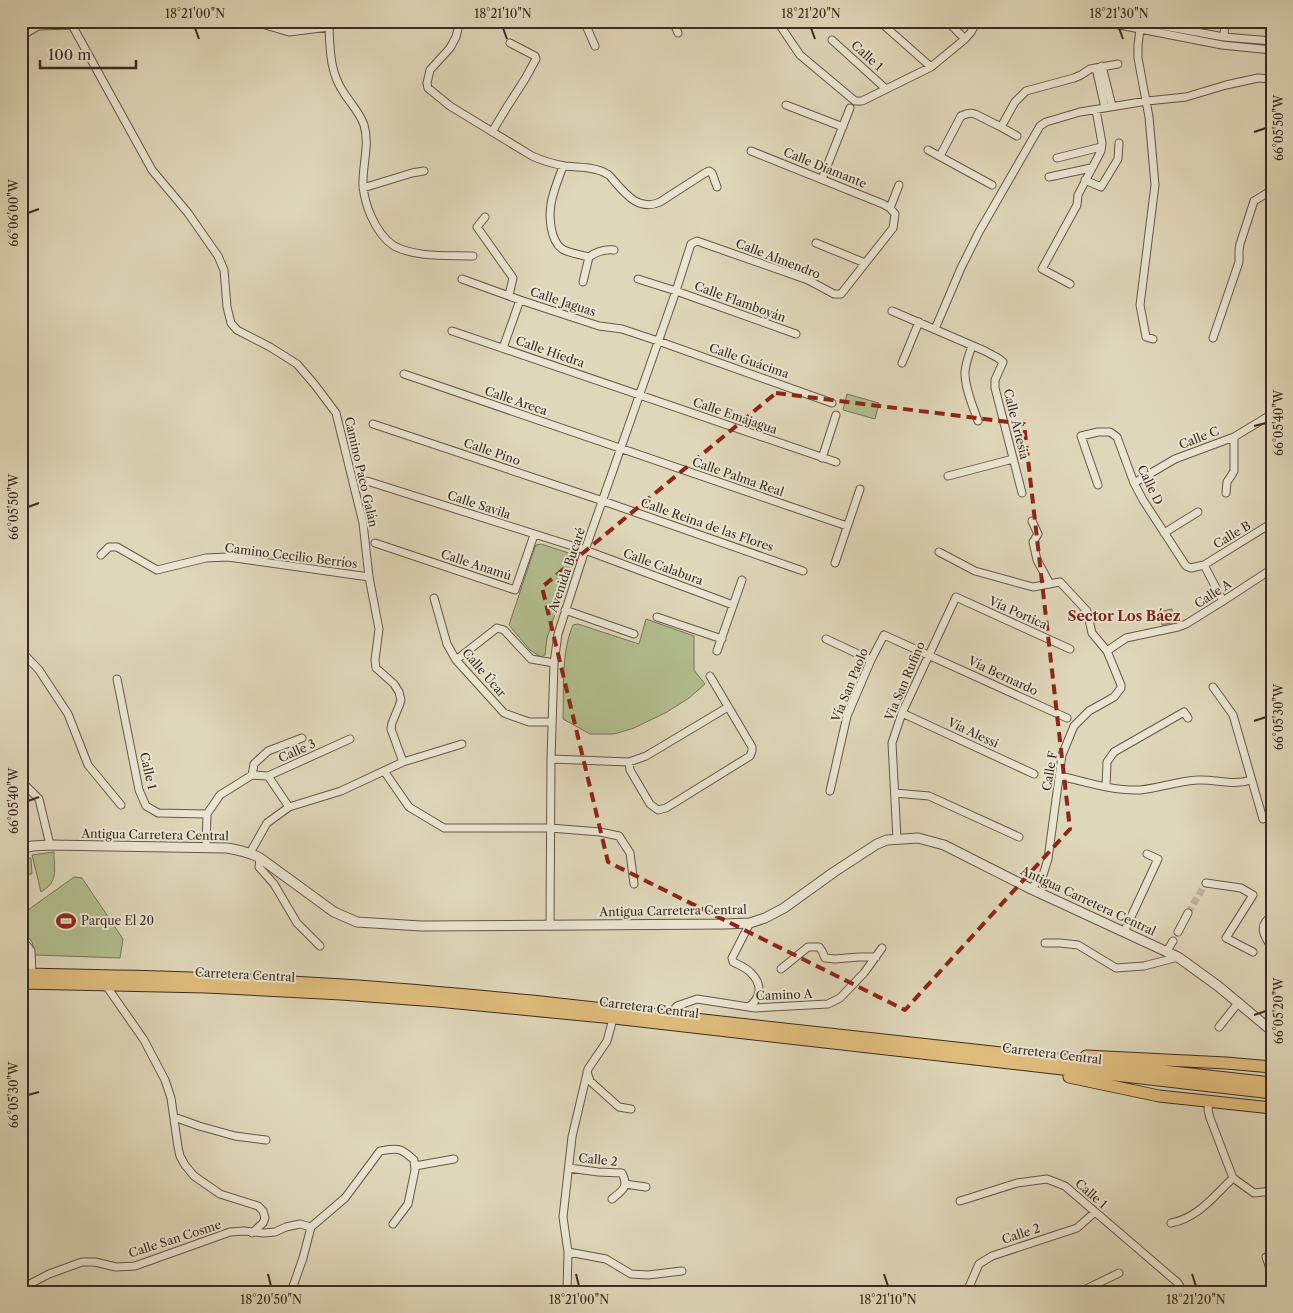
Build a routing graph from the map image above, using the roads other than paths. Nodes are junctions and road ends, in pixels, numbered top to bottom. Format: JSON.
{"nodes":[{"id":1,"x":252,"y":21,"type":"edge"},
{"id":2,"x":339,"y":21,"type":"edge"},
{"id":3,"x":460,"y":21,"type":"edge"},
{"id":4,"x":584,"y":21,"type":"edge"},
{"id":5,"x":673,"y":21,"type":"edge"},
{"id":6,"x":777,"y":21,"type":"edge"},
{"id":7,"x":880,"y":21,"type":"edge"},
{"id":8,"x":947,"y":21,"type":"edge"},
{"id":9,"x":977,"y":21,"type":"edge"},
{"id":10,"x":1099,"y":21,"type":"edge"},
{"id":11,"x":1225,"y":21,"type":"edge"},
{"id":12,"x":76,"y":23,"type":"edge"},
{"id":13,"x":37,"y":24,"type":"edge"},
{"id":14,"x":1139,"y":24,"type":"edge"},
{"id":15,"x":329,"y":27,"type":"junction"},
{"id":16,"x":678,"y":34,"type":"dead end"},
{"id":17,"x":21,"y":36,"type":"edge"},
{"id":18,"x":1224,"y":37,"type":"junction"},
{"id":19,"x":965,"y":39,"type":"junction"},
{"id":20,"x":832,"y":40,"type":"dead end"},
{"id":21,"x":1272,"y":41,"type":"edge"},
{"id":22,"x":510,"y":43,"type":"dead end"},
{"id":23,"x":595,"y":46,"type":"dead end"},
{"id":24,"x":1272,"y":50,"type":"edge"},
{"id":25,"x":1118,"y":64,"type":"dead end"},
{"id":26,"x":931,"y":67,"type":"junction"},
{"id":27,"x":1099,"y":67,"type":"junction"},
{"id":28,"x":1272,"y":79,"type":"edge"},
{"id":29,"x":886,"y":89,"type":"junction"},
{"id":30,"x":1147,"y":101,"type":"junction"},
{"id":31,"x":786,"y":104,"type":"dead end"},
{"id":32,"x":1109,"y":107,"type":"junction"},
{"id":33,"x":850,"y":108,"type":"dead end"},
{"id":34,"x":1096,"y":110,"type":"junction"},
{"id":35,"x":843,"y":127,"type":"junction"},
{"id":36,"x":1001,"y":127,"type":"junction"},
{"id":37,"x":492,"y":132,"type":"junction"},
{"id":38,"x":1017,"y":136,"type":"dead end"},
{"id":39,"x":1119,"y":143,"type":"dead end"},
{"id":40,"x":1101,"y":147,"type":"junction"},
{"id":41,"x":928,"y":150,"type":"dead end"},
{"id":42,"x":751,"y":151,"type":"dead end"},
{"id":43,"x":940,"y":156,"type":"junction"},
{"id":44,"x":1057,"y":158,"type":"dead end"},
{"id":45,"x":563,"y":166,"type":"junction"},
{"id":46,"x":1092,"y":168,"type":"junction"},
{"id":47,"x":424,"y":171,"type":"dead end"},
{"id":48,"x":1049,"y":177,"type":"dead end"},
{"id":49,"x":822,"y":179,"type":"junction"},
{"id":50,"x":1085,"y":180,"type":"junction"},
{"id":51,"x":898,"y":184,"type":"dead end"},
{"id":52,"x":992,"y":185,"type":"dead end"},
{"id":53,"x":717,"y":187,"type":"dead end"},
{"id":54,"x":363,"y":188,"type":"junction"},
{"id":55,"x":1272,"y":190,"type":"edge"},
{"id":56,"x":891,"y":210,"type":"junction"},
{"id":57,"x":485,"y":217,"type":"dead end"},
{"id":58,"x":697,"y":241,"type":"joint"},
{"id":59,"x":816,"y":243,"type":"dead end"},
{"id":60,"x":614,"y":250,"type":"dead end"},
{"id":61,"x":473,"y":256,"type":"dead end"},
{"id":62,"x":589,"y":257,"type":"junction"},
{"id":63,"x":865,"y":264,"type":"junction"},
{"id":64,"x":462,"y":279,"type":"dead end"},
{"id":65,"x":638,"y":279,"type":"dead end"},
{"id":66,"x":584,"y":282,"type":"dead end"},
{"id":67,"x":1070,"y":284,"type":"dead end"},
{"id":68,"x":676,"y":291,"type":"junction"},
{"id":69,"x":509,"y":295,"type":"junction"},
{"id":70,"x":520,"y":300,"type":"junction"},
{"id":71,"x":892,"y":311,"type":"dead end"},
{"id":72,"x":919,"y":322,"type":"junction"},
{"id":73,"x":935,"y":329,"type":"junction"},
{"id":74,"x":452,"y":331,"type":"dead end"},
{"id":75,"x":796,"y":334,"type":"dead end"},
{"id":76,"x":1213,"y":338,"type":"dead end"},
{"id":77,"x":1153,"y":339,"type":"dead end"},
{"id":78,"x":658,"y":341,"type":"junction"},
{"id":79,"x":972,"y":346,"type":"junction"},
{"id":80,"x":503,"y":348,"type":"junction"},
{"id":81,"x":902,"y":363,"type":"dead end"},
{"id":82,"x":404,"y":374,"type":"dead end"},
{"id":83,"x":640,"y":395,"type":"junction"},
{"id":84,"x":832,"y":402,"type":"dead end"},
{"id":85,"x":1272,"y":414,"type":"edge"},
{"id":86,"x":836,"y":415,"type":"dead end"},
{"id":87,"x":978,"y":421,"type":"dead end"},
{"id":88,"x":373,"y":424,"type":"dead end"},
{"id":89,"x":1234,"y":437,"type":"junction"},
{"id":90,"x":621,"y":448,"type":"junction"},
{"id":91,"x":822,"y":458,"type":"junction"},
{"id":92,"x":1013,"y":458,"type":"junction"},
{"id":93,"x":836,"y":462,"type":"dead end"},
{"id":94,"x":948,"y":476,"type":"dead end"},
{"id":95,"x":367,"y":481,"type":"dead end"},
{"id":96,"x":1134,"y":483,"type":"junction"},
{"id":97,"x":1098,"y":485,"type":"dead end"},
{"id":98,"x":860,"y":489,"type":"dead end"},
{"id":99,"x":1226,"y":493,"type":"dead end"},
{"id":100,"x":1022,"y":494,"type":"dead end"},
{"id":101,"x":603,"y":502,"type":"junction"},
{"id":102,"x":1198,"y":512,"type":"dead end"},
{"id":103,"x":1032,"y":521,"type":"dead end"},
{"id":104,"x":1272,"y":524,"type":"edge"},
{"id":105,"x":847,"y":526,"type":"junction"},
{"id":106,"x":1164,"y":533,"type":"junction"},
{"id":107,"x":534,"y":535,"type":"junction"},
{"id":108,"x":375,"y":543,"type":"dead end"},
{"id":109,"x":585,"y":550,"type":"junction"},
{"id":110,"x":939,"y":552,"type":"dead end"},
{"id":111,"x":101,"y":555,"type":"dead end"},
{"id":112,"x":835,"y":563,"type":"dead end"},
{"id":113,"x":1204,"y":565,"type":"junction"},
{"id":114,"x":1272,"y":569,"type":"edge"},
{"id":115,"x":803,"y":571,"type":"dead end"},
{"id":116,"x":369,"y":577,"type":"junction"},
{"id":117,"x":742,"y":580,"type":"dead end"},
{"id":118,"x":1050,"y":584,"type":"junction"},
{"id":119,"x":956,"y":597,"type":"joint"},
{"id":120,"x":434,"y":598,"type":"dead end"},
{"id":121,"x":1223,"y":601,"type":"junction"},
{"id":122,"x":734,"y":605,"type":"junction"},
{"id":123,"x":565,"y":610,"type":"junction"},
{"id":124,"x":657,"y":617,"type":"dead end"},
{"id":125,"x":634,"y":634,"type":"dead end"},
{"id":126,"x":722,"y":639,"type":"junction"},
{"id":127,"x":826,"y":639,"type":"dead end"},
{"id":128,"x":1070,"y":649,"type":"dead end"},
{"id":129,"x":21,"y":651,"type":"edge"},
{"id":130,"x":717,"y":651,"type":"dead end"},
{"id":131,"x":1107,"y":651,"type":"junction"},
{"id":132,"x":928,"y":654,"type":"junction"},
{"id":133,"x":456,"y":660,"type":"junction"},
{"id":134,"x":871,"y":660,"type":"junction"},
{"id":135,"x":554,"y":663,"type":"junction"},
{"id":136,"x":710,"y":676,"type":"dead end"},
{"id":137,"x":117,"y":679,"type":"dead end"},
{"id":138,"x":1213,"y":687,"type":"dead end"},
{"id":139,"x":728,"y":707,"type":"junction"},
{"id":140,"x":902,"y":713,"type":"junction"},
{"id":141,"x":1067,"y":718,"type":"dead end"},
{"id":142,"x":1188,"y":718,"type":"dead end"},
{"id":143,"x":552,"y":722,"type":"junction"},
{"id":144,"x":302,"y":738,"type":"dead end"},
{"id":145,"x":350,"y":739,"type":"dead end"},
{"id":146,"x":462,"y":744,"type":"dead end"},
{"id":147,"x":551,"y":759,"type":"junction"},
{"id":148,"x":403,"y":762,"type":"junction"},
{"id":149,"x":629,"y":762,"type":"junction"},
{"id":150,"x":384,"y":771,"type":"junction"},
{"id":151,"x":1034,"y":774,"type":"dead end"},
{"id":152,"x":252,"y":775,"type":"junction"},
{"id":153,"x":268,"y":776,"type":"junction"},
{"id":154,"x":1060,"y":776,"type":"junction"},
{"id":155,"x":1251,"y":780,"type":"junction"},
{"id":156,"x":21,"y":782,"type":"edge"},
{"id":157,"x":1106,"y":787,"type":"junction"},
{"id":158,"x":830,"y":791,"type":"dead end"},
{"id":159,"x":894,"y":793,"type":"junction"},
{"id":160,"x":121,"y":805,"type":"dead end"},
{"id":161,"x":289,"y":807,"type":"junction"},
{"id":162,"x":208,"y":814,"type":"junction"},
{"id":163,"x":1264,"y":819,"type":"dead end"},
{"id":164,"x":550,"y":828,"type":"junction"},
{"id":165,"x":1019,"y":837,"type":"dead end"},
{"id":166,"x":897,"y":839,"type":"junction"},
{"id":167,"x":50,"y":845,"type":"junction"},
{"id":168,"x":21,"y":848,"type":"edge"},
{"id":169,"x":206,"y":848,"type":"junction"},
{"id":170,"x":250,"y":853,"type":"junction"},
{"id":171,"x":1147,"y":854,"type":"dead end"},
{"id":172,"x":260,"y":858,"type":"junction"},
{"id":173,"x":1206,"y":883,"type":"dead end"},
{"id":174,"x":634,"y":884,"type":"dead end"},
{"id":175,"x":1031,"y":890,"type":"junction"},
{"id":176,"x":1188,"y":913,"type":"tunnel mouth"},
{"id":177,"x":1272,"y":916,"type":"edge"},
{"id":178,"x":750,"y":923,"type":"junction"},
{"id":179,"x":550,"y":926,"type":"junction"},
{"id":180,"x":1124,"y":932,"type":"junction"},
{"id":181,"x":1178,"y":932,"type":"dead end"},
{"id":182,"x":21,"y":938,"type":"edge"},
{"id":183,"x":1172,"y":941,"type":"dead end"},
{"id":184,"x":1045,"y":943,"type":"dead end"},
{"id":185,"x":320,"y":946,"type":"dead end"},
{"id":186,"x":882,"y":948,"type":"dead end"},
{"id":187,"x":1272,"y":948,"type":"edge"},
{"id":188,"x":1167,"y":951,"type":"junction"},
{"id":189,"x":1253,"y":952,"type":"dead end"},
{"id":190,"x":876,"y":957,"type":"junction"},
{"id":191,"x":1178,"y":957,"type":"junction"},
{"id":192,"x":781,"y":969,"type":"dead end"},
{"id":193,"x":26,"y":974,"type":"edge"},
{"id":194,"x":104,"y":980,"type":"junction"},
{"id":195,"x":21,"y":983,"type":"edge"},
{"id":196,"x":1238,"y":1003,"type":"junction"},
{"id":197,"x":749,"y":1008,"type":"junction"},
{"id":198,"x":614,"y":1014,"type":"junction"},
{"id":199,"x":668,"y":1016,"type":"junction"},
{"id":200,"x":1219,"y":1027,"type":"dead end"},
{"id":201,"x":1272,"y":1031,"type":"edge"},
{"id":202,"x":1036,"y":1062,"type":"junction"},
{"id":203,"x":1271,"y":1067,"type":"edge"},
{"id":204,"x":587,"y":1072,"type":"junction"},
{"id":205,"x":1272,"y":1083,"type":"edge"},
{"id":206,"x":1272,"y":1092,"type":"edge"},
{"id":207,"x":1209,"y":1101,"type":"junction"},
{"id":208,"x":631,"y":1109,"type":"dead end"},
{"id":209,"x":1269,"y":1109,"type":"edge"},
{"id":210,"x":174,"y":1118,"type":"junction"},
{"id":211,"x":266,"y":1140,"type":"dead end"},
{"id":212,"x":454,"y":1159,"type":"dead end"},
{"id":213,"x":415,"y":1166,"type":"junction"},
{"id":214,"x":569,"y":1168,"type":"junction"},
{"id":215,"x":1233,"y":1178,"type":"junction"},
{"id":216,"x":625,"y":1184,"type":"junction"},
{"id":217,"x":646,"y":1187,"type":"dead end"},
{"id":218,"x":1272,"y":1191,"type":"edge"},
{"id":219,"x":612,"y":1199,"type":"dead end"},
{"id":220,"x":960,"y":1201,"type":"dead end"},
{"id":221,"x":1095,"y":1212,"type":"junction"},
{"id":222,"x":1171,"y":1223,"type":"dead end"},
{"id":223,"x":393,"y":1224,"type":"dead end"},
{"id":224,"x":311,"y":1227,"type":"junction"},
{"id":225,"x":252,"y":1233,"type":"junction"},
{"id":226,"x":568,"y":1252,"type":"junction"},
{"id":227,"x":1266,"y":1257,"type":"dead end"},
{"id":228,"x":682,"y":1271,"type":"dead end"},
{"id":229,"x":1119,"y":1273,"type":"dead end"},
{"id":230,"x":1272,"y":1274,"type":"edge"},
{"id":231,"x":25,"y":1286,"type":"edge"},
{"id":232,"x":24,"y":1292,"type":"edge"},
{"id":233,"x":291,"y":1292,"type":"edge"},
{"id":234,"x":567,"y":1292,"type":"edge"},
{"id":235,"x":971,"y":1292,"type":"edge"},
{"id":236,"x":1080,"y":1292,"type":"edge"},
{"id":237,"x":1184,"y":1292,"type":"edge"}],
"edges":[{"from":1,"to":15,"type":"street"},
{"from":2,"to":15,"type":"street"},
{"from":3,"to":37,"type":"street"},
{"from":4,"to":23,"type":"street"},
{"from":5,"to":16,"type":"street"},
{"from":6,"to":29,"type":"street"},
{"from":7,"to":26,"type":"street"},
{"from":8,"to":19,"type":"street"},
{"from":9,"to":19,"type":"street"},
{"from":10,"to":14,"type":"street"},
{"from":11,"to":18,"type":"street"},
{"from":12,"to":13,"type":"street"},
{"from":12,"to":116,"type":"street","name":"Camino Paco Galán"},
{"from":13,"to":17,"type":"street"},
{"from":14,"to":18,"type":"street"},
{"from":14,"to":24,"type":"street"},
{"from":14,"to":30,"type":"street"},
{"from":15,"to":54,"type":"street"},
{"from":18,"to":21,"type":"street"},
{"from":19,"to":26,"type":"street"},
{"from":20,"to":29,"type":"street","name":"Calle 1"},
{"from":22,"to":37,"type":"street"},
{"from":25,"to":27,"type":"street"},
{"from":26,"to":29,"type":"street"},
{"from":27,"to":32,"type":"street"},
{"from":27,"to":36,"type":"street"},
{"from":28,"to":30,"type":"street"},
{"from":30,"to":32,"type":"street"},
{"from":30,"to":77,"type":"street"},
{"from":31,"to":35,"type":"street"},
{"from":32,"to":34,"type":"street"},
{"from":33,"to":35,"type":"street"},
{"from":34,"to":40,"type":"street"},
{"from":34,"to":73,"type":"street"},
{"from":35,"to":49,"type":"street"},
{"from":36,"to":38,"type":"street"},
{"from":36,"to":43,"type":"street"},
{"from":37,"to":45,"type":"street"},
{"from":39,"to":50,"type":"street"},
{"from":40,"to":44,"type":"street"},
{"from":40,"to":46,"type":"street"},
{"from":41,"to":43,"type":"street"},
{"from":42,"to":49,"type":"street","name":"Calle Diamante"},
{"from":43,"to":52,"type":"street"},
{"from":45,"to":53,"type":"street"},
{"from":45,"to":62,"type":"street"},
{"from":46,"to":48,"type":"street"},
{"from":46,"to":50,"type":"street"},
{"from":47,"to":54,"type":"street"},
{"from":49,"to":56,"type":"street","name":"Calle Diamante"},
{"from":50,"to":67,"type":"street"},
{"from":51,"to":56,"type":"street"},
{"from":54,"to":61,"type":"street"},
{"from":55,"to":76,"type":"street"},
{"from":56,"to":63,"type":"street"},
{"from":57,"to":69,"type":"street"},
{"from":58,"to":63,"type":"street","name":"Calle Almendro"},
{"from":58,"to":68,"type":"street","name":"Avenida Bucaré"},
{"from":59,"to":63,"type":"street"},
{"from":60,"to":62,"type":"street"},
{"from":62,"to":66,"type":"street"},
{"from":64,"to":69,"type":"street","name":"Calle Jaguas"},
{"from":65,"to":68,"type":"street","name":"Calle Flamboyán"},
{"from":68,"to":75,"type":"street","name":"Calle Flamboyán"},
{"from":68,"to":78,"type":"street","name":"Avenida Bucaré"},
{"from":69,"to":70,"type":"street","name":"Calle Jaguas"},
{"from":70,"to":78,"type":"street","name":"Calle Jaguas"},
{"from":70,"to":80,"type":"street"},
{"from":71,"to":72,"type":"street","name":"Calle Artesia"},
{"from":72,"to":73,"type":"street","name":"Calle Artesia"},
{"from":72,"to":81,"type":"street"},
{"from":73,"to":79,"type":"street","name":"Calle Artesia"},
{"from":74,"to":80,"type":"street","name":"Calle Hiedra"},
{"from":78,"to":83,"type":"street","name":"Avenida Bucaré"},
{"from":78,"to":84,"type":"street","name":"Calle Guácima"},
{"from":79,"to":87,"type":"street"},
{"from":79,"to":92,"type":"street","name":"Calle Artesia"},
{"from":80,"to":83,"type":"street","name":"Calle Hiedra"},
{"from":82,"to":90,"type":"street","name":"Calle Areca"},
{"from":83,"to":90,"type":"street","name":"Avenida Bucaré"},
{"from":83,"to":91,"type":"street","name":"Calle Emajagua"},
{"from":85,"to":89,"type":"street","name":"Calle C"},
{"from":86,"to":91,"type":"street"},
{"from":88,"to":101,"type":"street","name":"Calle Pino"},
{"from":89,"to":96,"type":"street","name":"Calle C"},
{"from":89,"to":99,"type":"street"},
{"from":90,"to":101,"type":"street","name":"Avenida Bucaré"},
{"from":90,"to":105,"type":"street","name":"Calle Palma Real"},
{"from":91,"to":93,"type":"street","name":"Calle Emajagua"},
{"from":92,"to":94,"type":"street"},
{"from":92,"to":100,"type":"street","name":"Calle Artesia"},
{"from":95,"to":107,"type":"street","name":"Calle Savila"},
{"from":96,"to":97,"type":"street","name":"Calle D"},
{"from":96,"to":106,"type":"street","name":"Calle D"},
{"from":98,"to":105,"type":"street"},
{"from":101,"to":109,"type":"street","name":"Avenida Bucaré"},
{"from":101,"to":115,"type":"street","name":"Calle Reina de las Flores"},
{"from":102,"to":106,"type":"street"},
{"from":103,"to":118,"type":"street"},
{"from":104,"to":113,"type":"street","name":"Calle B"},
{"from":105,"to":112,"type":"street"},
{"from":106,"to":113,"type":"street","name":"Calle D"},
{"from":107,"to":108,"type":"street","name":"Calle Anamú"},
{"from":107,"to":109,"type":"street","name":"Calle Savila"},
{"from":109,"to":122,"type":"street","name":"Calle Calabura"},
{"from":109,"to":123,"type":"street","name":"Avenida Bucaré"},
{"from":110,"to":118,"type":"street","name":"Calle F"},
{"from":111,"to":116,"type":"street","name":"Camino Cecilio Berríos"},
{"from":113,"to":121,"type":"street"},
{"from":114,"to":121,"type":"street","name":"Calle A"},
{"from":116,"to":148,"type":"street","name":"Camino Paco Galán"},
{"from":117,"to":122,"type":"street"},
{"from":118,"to":131,"type":"street","name":"Calle F"},
{"from":119,"to":128,"type":"street","name":"Vía Portica"},
{"from":119,"to":132,"type":"street","name":"Via San Rufino"},
{"from":120,"to":133,"type":"street","name":"Calle Úcar"},
{"from":121,"to":131,"type":"street","name":"Calle A"},
{"from":122,"to":126,"type":"street"},
{"from":123,"to":125,"type":"street"},
{"from":123,"to":135,"type":"street","name":"Avenida Bucaré"},
{"from":124,"to":126,"type":"street"},
{"from":126,"to":130,"type":"street"},
{"from":127,"to":134,"type":"street"},
{"from":129,"to":160,"type":"street"},
{"from":131,"to":154,"type":"street","name":"Calle F"},
{"from":132,"to":134,"type":"street","name":"Vía San Paolo"},
{"from":132,"to":140,"type":"street","name":"Via San Rufino"},
{"from":132,"to":141,"type":"street","name":"Vía Bernardo"},
{"from":133,"to":135,"type":"street"},
{"from":133,"to":143,"type":"street","name":"Calle Úcar"},
{"from":134,"to":158,"type":"street","name":"Vía San Paolo"},
{"from":135,"to":143,"type":"street","name":"Avenida Bucaré"},
{"from":136,"to":139,"type":"street"},
{"from":137,"to":162,"type":"street","name":"Calle 1"},
{"from":138,"to":155,"type":"street"},
{"from":139,"to":149,"type":"street"},
{"from":139,"to":149,"type":"street"},
{"from":140,"to":151,"type":"street","name":"Vía Alessi"},
{"from":140,"to":159,"type":"street","name":"Via San Rufino"},
{"from":142,"to":157,"type":"street"},
{"from":143,"to":147,"type":"street","name":"Avenida Bucaré"},
{"from":144,"to":152,"type":"street"},
{"from":145,"to":153,"type":"street","name":"Calle 3"},
{"from":146,"to":148,"type":"street"},
{"from":147,"to":149,"type":"street"},
{"from":147,"to":164,"type":"street","name":"Avenida Bucaré"},
{"from":148,"to":150,"type":"street"},
{"from":150,"to":161,"type":"street"},
{"from":150,"to":164,"type":"street"},
{"from":152,"to":153,"type":"street","name":"Calle 3"},
{"from":152,"to":162,"type":"street"},
{"from":153,"to":161,"type":"street"},
{"from":154,"to":157,"type":"street"},
{"from":154,"to":175,"type":"street","name":"Calle F"},
{"from":155,"to":157,"type":"street"},
{"from":155,"to":163,"type":"street"},
{"from":156,"to":167,"type":"street"},
{"from":159,"to":165,"type":"street"},
{"from":159,"to":166,"type":"street","name":"Via San Rufino"},
{"from":161,"to":170,"type":"street"},
{"from":162,"to":169,"type":"street"},
{"from":164,"to":174,"type":"street"},
{"from":164,"to":179,"type":"street","name":"Avenida Bucaré"},
{"from":166,"to":175,"type":"street","name":"Antigua Carretera Central"},
{"from":166,"to":178,"type":"street","name":"Antigua Carretera Central"},
{"from":167,"to":168,"type":"street","name":"Antigua Carretera Central"},
{"from":167,"to":169,"type":"street","name":"Antigua Carretera Central"},
{"from":169,"to":170,"type":"street","name":"Antigua Carretera Central"},
{"from":170,"to":172,"type":"street","name":"Antigua Carretera Central"},
{"from":171,"to":180,"type":"street"},
{"from":172,"to":179,"type":"street","name":"Antigua Carretera Central"},
{"from":172,"to":185,"type":"street"},
{"from":173,"to":189,"type":"street"},
{"from":175,"to":180,"type":"street","name":"Antigua Carretera Central"},
{"from":176,"to":181,"type":"street"},
{"from":177,"to":187,"type":"street"},
{"from":178,"to":179,"type":"street","name":"Antigua Carretera Central"},
{"from":178,"to":197,"type":"street"},
{"from":180,"to":188,"type":"street","name":"Antigua Carretera Central"},
{"from":182,"to":193,"type":"street"},
{"from":183,"to":188,"type":"street"},
{"from":184,"to":191,"type":"street"},
{"from":186,"to":190,"type":"street","name":"Camino A"},
{"from":188,"to":191,"type":"street","name":"Antigua Carretera Central"},
{"from":190,"to":192,"type":"street"},
{"from":190,"to":197,"type":"street","name":"Camino A"},
{"from":191,"to":196,"type":"street","name":"Antigua Carretera Central"},
{"from":193,"to":194,"type":"highway","name":"Carretera Central"},
{"from":194,"to":195,"type":"highway","name":"Carretera Central"},
{"from":194,"to":198,"type":"highway","name":"Carretera Central"},
{"from":194,"to":210,"type":"street"},
{"from":196,"to":200,"type":"street"},
{"from":196,"to":201,"type":"street","name":"Antigua Carretera Central"},
{"from":197,"to":199,"type":"street","name":"Camino A"},
{"from":198,"to":199,"type":"highway","name":"Carretera Central"},
{"from":198,"to":202,"type":"highway","name":"Carretera Central"},
{"from":198,"to":204,"type":"street"},
{"from":199,"to":202,"type":"highway","name":"Carretera Central"},
{"from":202,"to":203,"type":"highway"},
{"from":202,"to":205,"type":"highway","name":"Carretera Central"},
{"from":202,"to":206,"type":"highway","name":"Carretera Central"},
{"from":202,"to":207,"type":"highway"},
{"from":204,"to":208,"type":"street"},
{"from":204,"to":214,"type":"street"},
{"from":207,"to":209,"type":"highway"},
{"from":207,"to":215,"type":"street"},
{"from":210,"to":211,"type":"street"},
{"from":210,"to":225,"type":"street"},
{"from":212,"to":213,"type":"street"},
{"from":213,"to":223,"type":"street"},
{"from":213,"to":224,"type":"street"},
{"from":214,"to":216,"type":"street","name":"Calle 2"},
{"from":214,"to":226,"type":"street"},
{"from":215,"to":218,"type":"street"},
{"from":215,"to":222,"type":"street"},
{"from":216,"to":217,"type":"street"},
{"from":216,"to":219,"type":"street","name":"Calle 2"},
{"from":220,"to":221,"type":"street","name":"Calle 1"},
{"from":221,"to":235,"type":"street","name":"Calle 2"},
{"from":221,"to":237,"type":"street","name":"Calle 1"},
{"from":224,"to":225,"type":"street","name":"Calle San Cosme"},
{"from":224,"to":233,"type":"street"},
{"from":225,"to":231,"type":"street","name":"Calle San Cosme"},
{"from":226,"to":228,"type":"street"},
{"from":226,"to":234,"type":"street"},
{"from":227,"to":230,"type":"street"},
{"from":229,"to":236,"type":"street"},
{"from":231,"to":232,"type":"street","name":"Calle San Cosme"}]}
